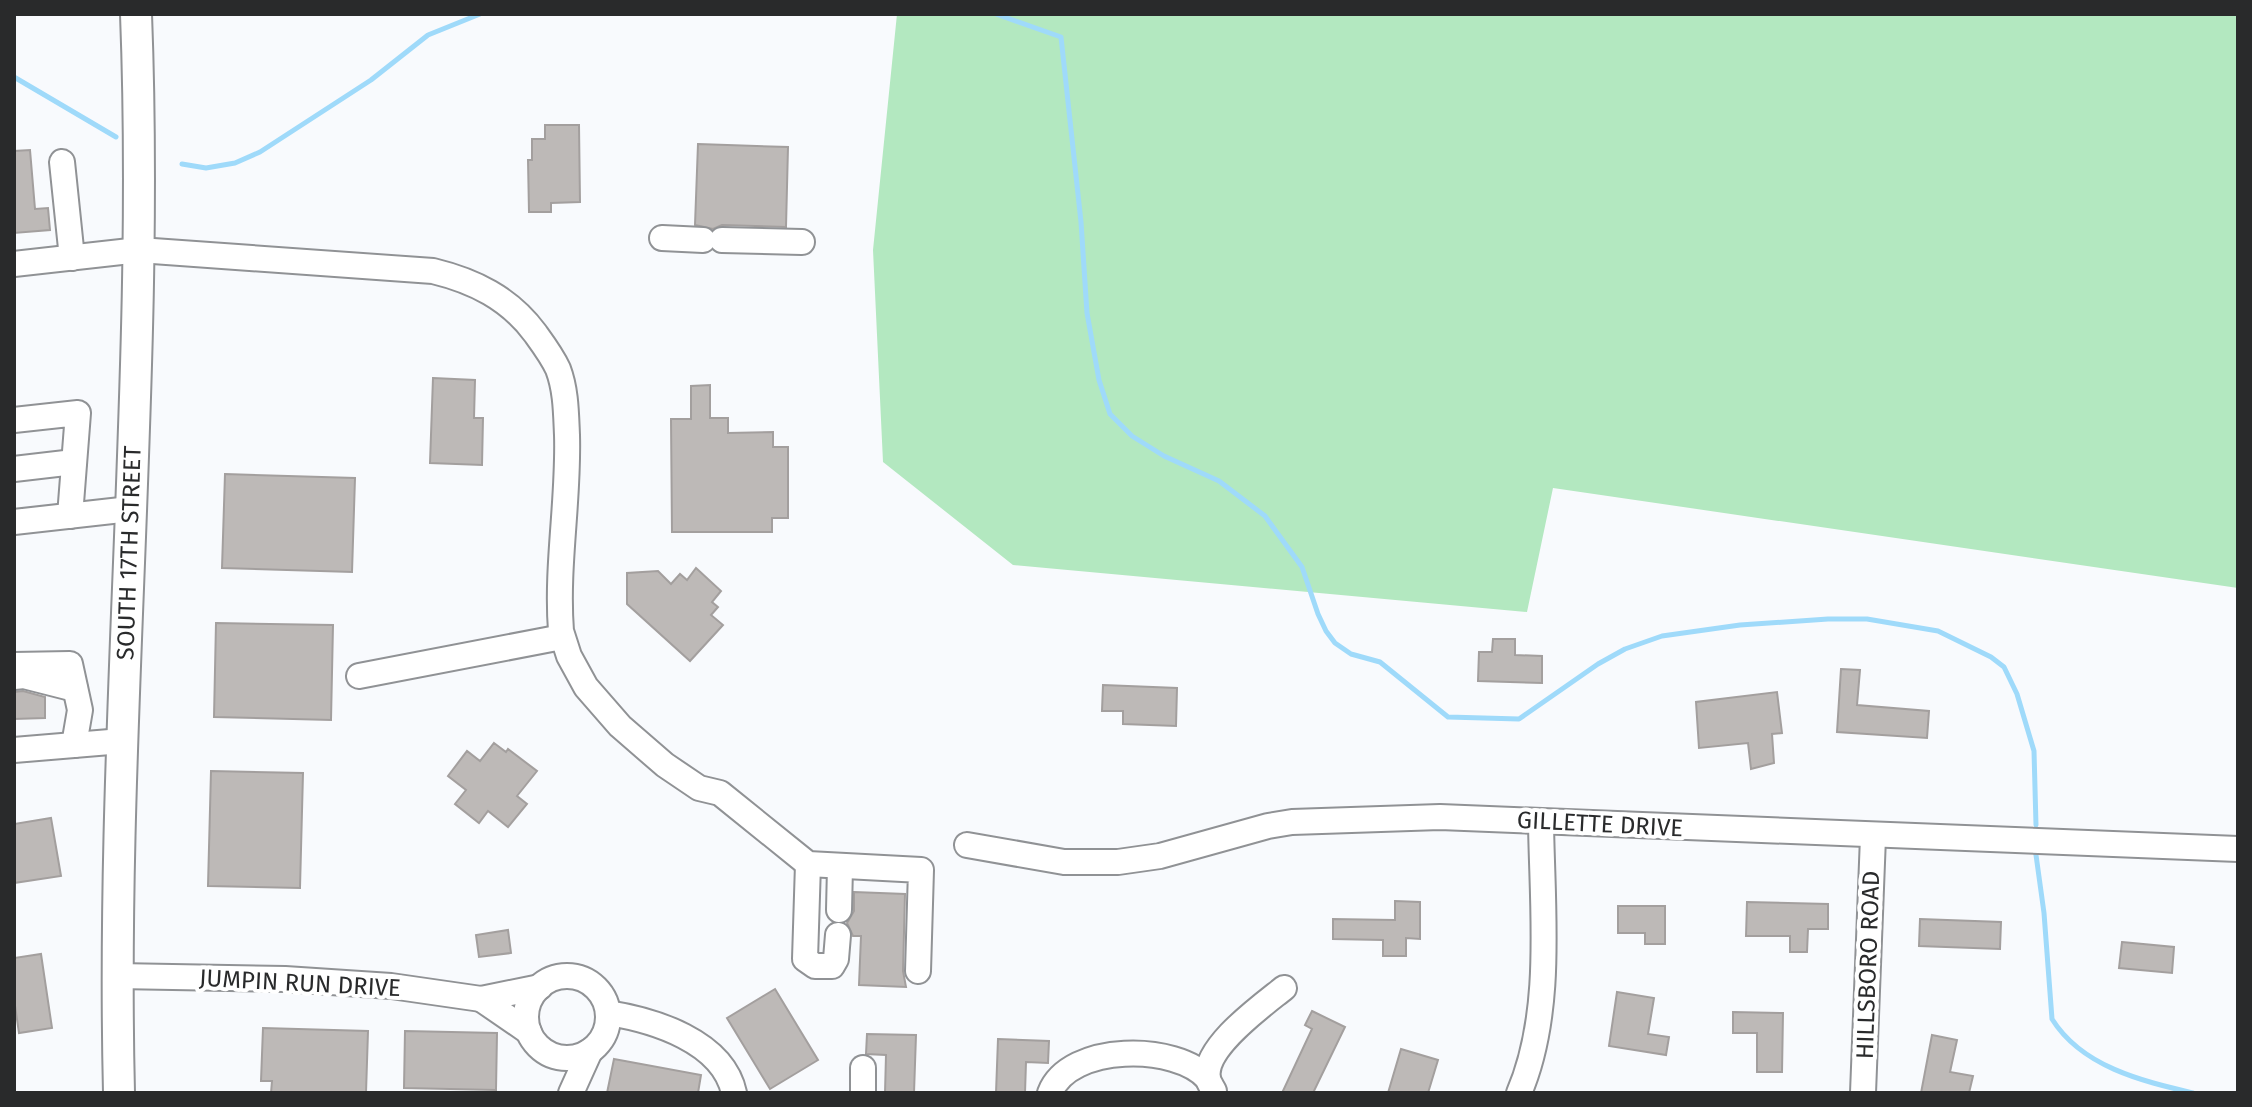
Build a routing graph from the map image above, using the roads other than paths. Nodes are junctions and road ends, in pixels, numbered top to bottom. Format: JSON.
{"nodes":[{"id":1,"x":136,"y":14,"type":"edge"},
{"id":2,"x":62,"y":162,"type":"dead end"},
{"id":3,"x":662,"y":238,"type":"dead end"},
{"id":4,"x":802,"y":242,"type":"dead end"},
{"id":5,"x":139,"y":250,"type":"junction"},
{"id":6,"x":72,"y":258,"type":"junction"},
{"id":7,"x":14,"y":264,"type":"edge"},
{"id":8,"x":14,"y":420,"type":"edge"},
{"id":9,"x":74,"y":462,"type":"junction"},
{"id":10,"x":14,"y":469,"type":"edge"},
{"id":11,"x":130,"y":509,"type":"junction"},
{"id":12,"x":70,"y":516,"type":"junction"},
{"id":13,"x":14,"y":522,"type":"edge"},
{"id":14,"x":562,"y":637,"type":"junction"},
{"id":15,"x":14,"y":665,"type":"edge"},
{"id":16,"x":359,"y":676,"type":"dead end"},
{"id":17,"x":14,"y":677,"type":"edge"},
{"id":18,"x":75,"y":689,"type":"junction"},
{"id":19,"x":122,"y":741,"type":"junction"},
{"id":20,"x":74,"y":745,"type":"junction"},
{"id":21,"x":14,"y":750,"type":"edge"},
{"id":22,"x":1541,"y":822,"type":"junction"},
{"id":23,"x":1873,"y":837,"type":"junction"},
{"id":24,"x":967,"y":845,"type":"dead end"},
{"id":25,"x":2238,"y":849,"type":"edge"},
{"id":26,"x":808,"y":864,"type":"junction"},
{"id":27,"x":840,"y":867,"type":"junction"},
{"id":28,"x":839,"y":910,"type":"dead end"},
{"id":29,"x":838,"y":935,"type":"dead end"},
{"id":30,"x":918,"y":971,"type":"dead end"},
{"id":31,"x":117,"y":976,"type":"junction"},
{"id":32,"x":540,"y":987,"type":"junction"},
{"id":33,"x":1284,"y":988,"type":"dead end"},
{"id":34,"x":481,"y":999,"type":"junction"},
{"id":35,"x":608,"y":1013,"type":"junction"},
{"id":36,"x":529,"y":1032,"type":"junction"},
{"id":37,"x":590,"y":1051,"type":"junction"},
{"id":38,"x":548,"y":1053,"type":"junction"},
{"id":39,"x":863,"y":1068,"type":"dead end"},
{"id":40,"x":1212,"y":1086,"type":"edge"},
{"id":41,"x":119,"y":1093,"type":"edge"},
{"id":42,"x":562,"y":1093,"type":"edge"},
{"id":43,"x":571,"y":1093,"type":"edge"},
{"id":44,"x":734,"y":1093,"type":"edge"},
{"id":45,"x":863,"y":1093,"type":"edge"},
{"id":46,"x":1050,"y":1093,"type":"edge"},
{"id":47,"x":1519,"y":1093,"type":"edge"},
{"id":48,"x":1863,"y":1093,"type":"edge"}],
"edges":[{"from":1,"to":5,"type":"main road","name":"SOUTH 17TH STREET"},
{"from":2,"to":6,"type":"street"},
{"from":3,"to":4,"type":"street"},
{"from":5,"to":6,"type":"street"},
{"from":5,"to":11,"type":"main road","name":"SOUTH 17TH STREET"},
{"from":5,"to":14,"type":"street"},
{"from":6,"to":7,"type":"street"},
{"from":8,"to":9,"type":"street"},
{"from":9,"to":10,"type":"street"},
{"from":9,"to":12,"type":"street"},
{"from":11,"to":12,"type":"street"},
{"from":11,"to":19,"type":"main road","name":"SOUTH 17TH STREET"},
{"from":12,"to":13,"type":"street"},
{"from":14,"to":16,"type":"street"},
{"from":14,"to":26,"type":"street"},
{"from":15,"to":18,"type":"street"},
{"from":17,"to":18,"type":"street"},
{"from":18,"to":20,"type":"street"},
{"from":19,"to":20,"type":"street"},
{"from":19,"to":31,"type":"main road","name":"SOUTH 17TH STREET"},
{"from":20,"to":21,"type":"street"},
{"from":22,"to":23,"type":"street","name":"GILLETTE DRIVE"},
{"from":22,"to":24,"type":"street","name":"GILLETTE DRIVE"},
{"from":22,"to":47,"type":"street"},
{"from":23,"to":25,"type":"street","name":"GILLETTE DRIVE"},
{"from":23,"to":48,"type":"street","name":"HILLSBORO ROAD"},
{"from":26,"to":27,"type":"street"},
{"from":26,"to":29,"type":"street"},
{"from":27,"to":28,"type":"street"},
{"from":27,"to":30,"type":"street"},
{"from":31,"to":34,"type":"street","name":"JUMPIN RUN DRIVE"},
{"from":31,"to":41,"type":"main road","name":"SOUTH 17TH STREET"},
{"from":32,"to":34,"type":"street","name":"JUMPIN RUN DRIVE"},
{"from":32,"to":35,"type":"street","name":"JUMPIN RUN DRIVE"},
{"from":32,"to":36,"type":"street"},
{"from":33,"to":40,"type":"street"},
{"from":34,"to":36,"type":"street","name":"JUMPIN RUN DRIVE"},
{"from":35,"to":37,"type":"street"},
{"from":35,"to":44,"type":"street"},
{"from":36,"to":38,"type":"street","name":"JUMPIN RUN DRIVE"},
{"from":37,"to":38,"type":"street"},
{"from":37,"to":43,"type":"street"},
{"from":38,"to":42,"type":"street","name":"JUMPIN RUN DRIVE"},
{"from":39,"to":45,"type":"street"},
{"from":40,"to":46,"type":"street"}]}
